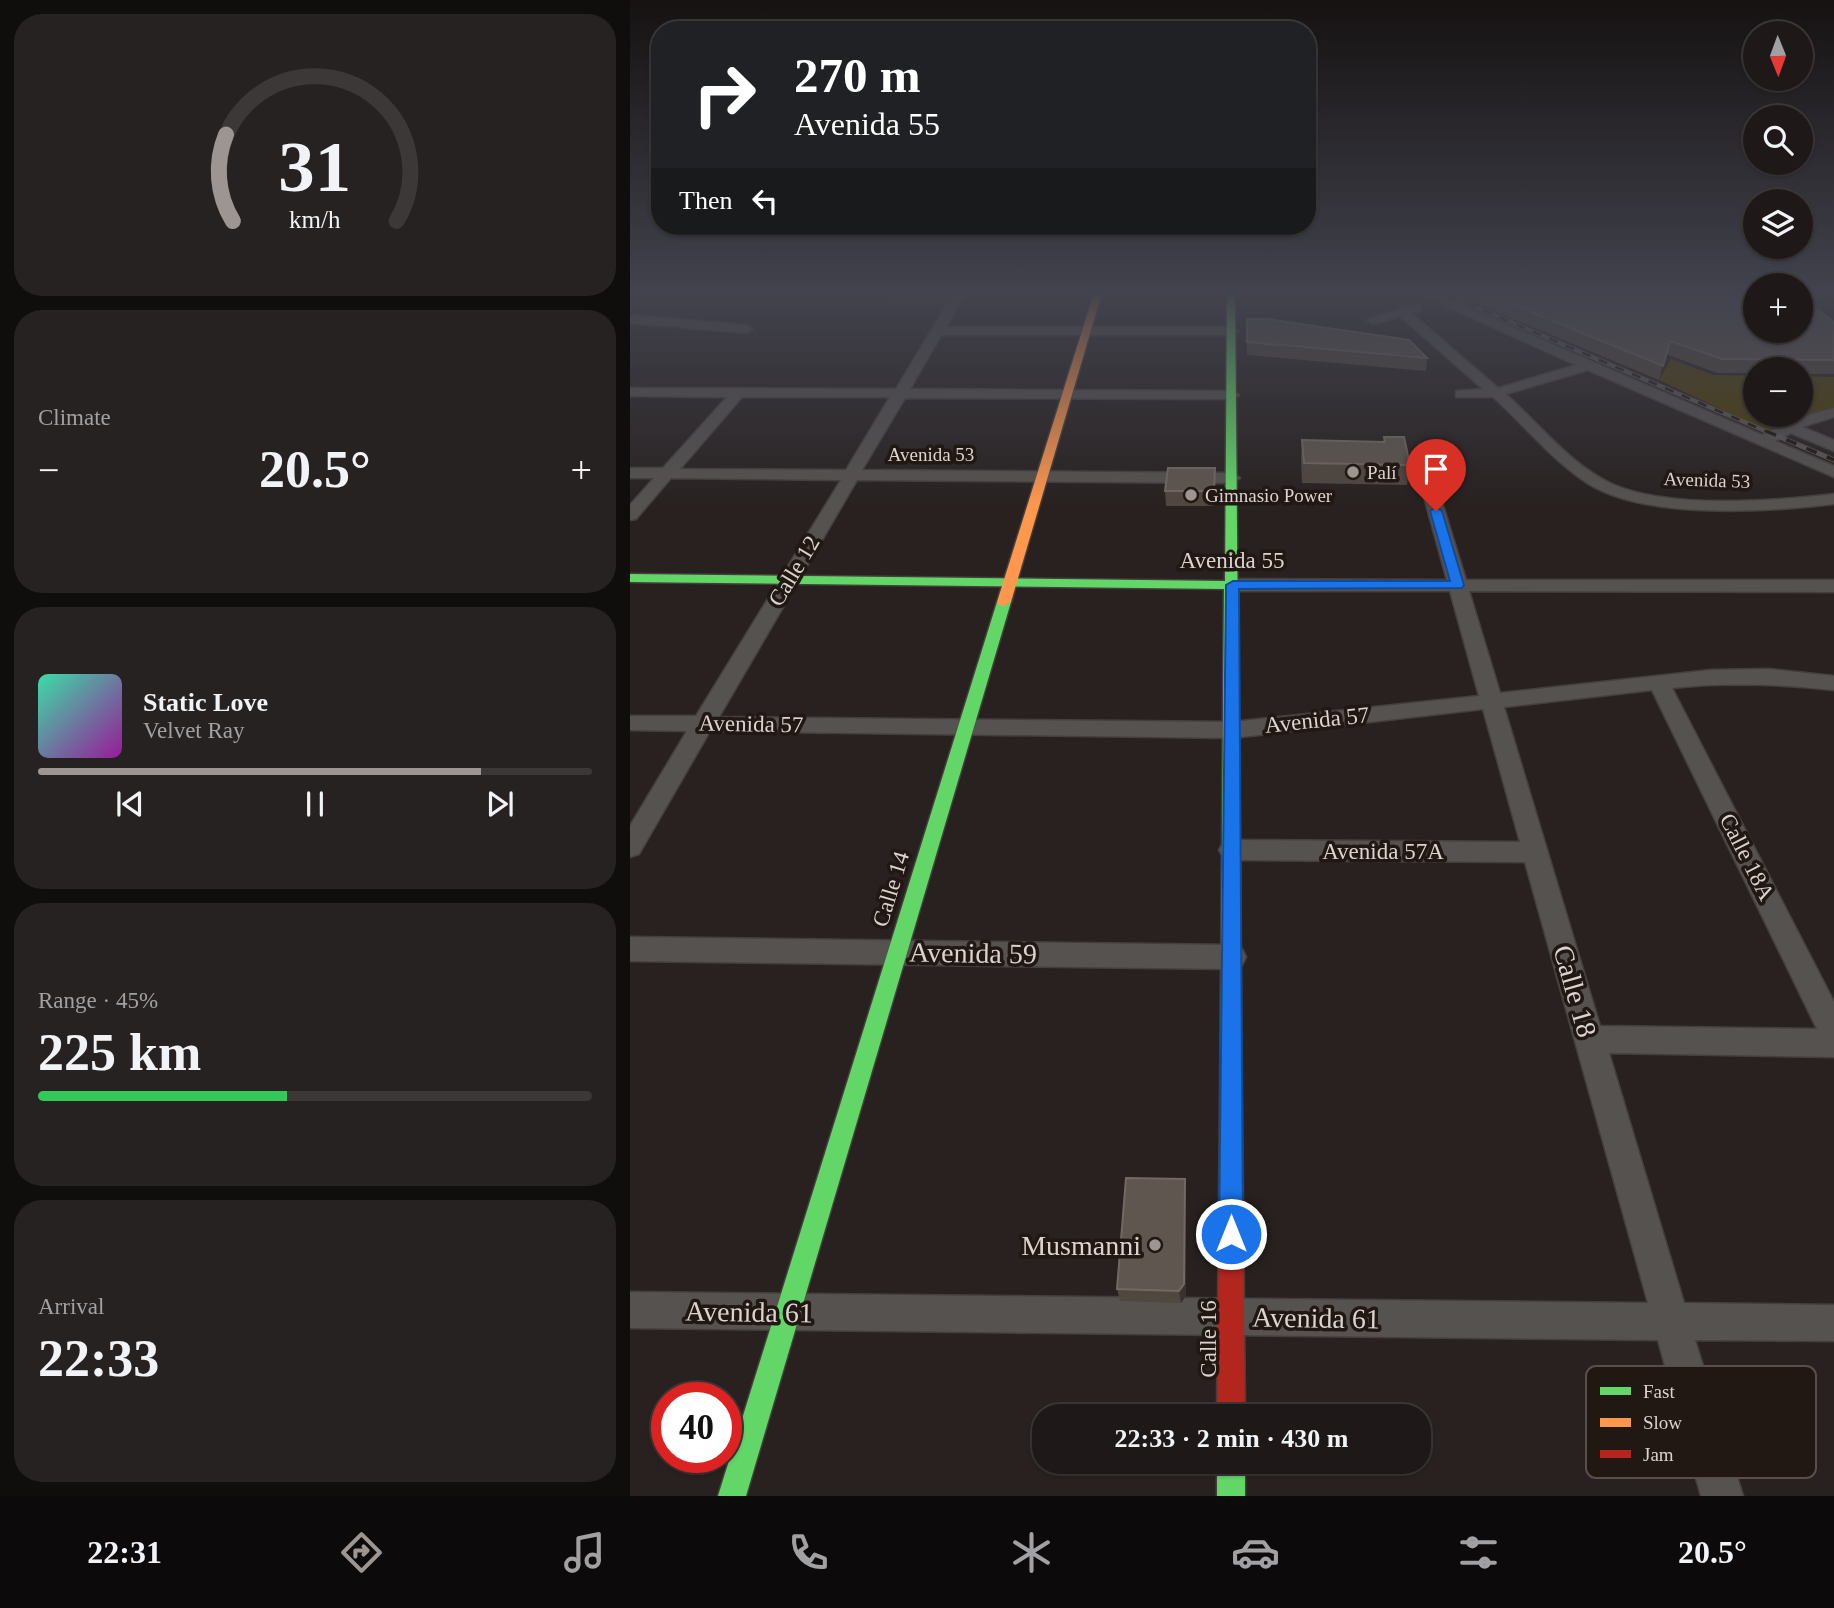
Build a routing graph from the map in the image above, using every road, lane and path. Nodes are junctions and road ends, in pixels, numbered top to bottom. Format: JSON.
{"nodes":[{"id":1,"x":916,"y":366,"type":"edge"},
{"id":2,"x":1076,"y":366,"type":"edge"},
{"id":3,"x":1232,"y":366,"type":"edge"},
{"id":4,"x":1464,"y":366,"type":"edge"},
{"id":5,"x":1586,"y":366,"type":"edge"},
{"id":6,"x":1591,"y":366,"type":"edge"},
{"id":7,"x":630,"y":392,"type":"edge"},
{"id":8,"x":738,"y":393,"type":"junction"},
{"id":9,"x":900,"y":393,"type":"junction"},
{"id":10,"x":1496,"y":393,"type":"junction"},
{"id":11,"x":1067,"y":394,"type":"junction"},
{"id":12,"x":1461,"y":394,"type":"dead end"},
{"id":13,"x":1232,"y":395,"type":"junction"},
{"id":14,"x":1834,"y":413,"type":"edge"},
{"id":15,"x":1813,"y":420,"type":"edge"},
{"id":16,"x":1789,"y":427,"type":"joint"},
{"id":17,"x":1762,"y":441,"type":"junction"},
{"id":18,"x":1834,"y":446,"type":"edge"},
{"id":19,"x":1834,"y":472,"type":"edge"},
{"id":20,"x":630,"y":473,"type":"edge"},
{"id":21,"x":667,"y":473,"type":"junction"},
{"id":22,"x":852,"y":475,"type":"junction"},
{"id":23,"x":1042,"y":476,"type":"junction"},
{"id":24,"x":1232,"y":478,"type":"junction"},
{"id":25,"x":1429,"y":486,"type":"dead end"},
{"id":26,"x":1834,"y":499,"type":"edge"},
{"id":27,"x":630,"y":515,"type":"edge"},
{"id":28,"x":630,"y":578,"type":"edge"},
{"id":29,"x":789,"y":580,"type":"junction"},
{"id":30,"x":1009,"y":582,"type":"junction"},
{"id":31,"x":1233,"y":585,"type":"junction"},
{"id":32,"x":1458,"y":585,"type":"junction"},
{"id":33,"x":1834,"y":586,"type":"edge"},
{"id":34,"x":1659,"y":683,"type":"junction"},
{"id":35,"x":1834,"y":683,"type":"edge"},
{"id":36,"x":1491,"y":701,"type":"junction"},
{"id":37,"x":630,"y":723,"type":"edge"},
{"id":38,"x":703,"y":724,"type":"junction"},
{"id":39,"x":965,"y":727,"type":"junction"},
{"id":40,"x":1232,"y":730,"type":"junction"},
{"id":41,"x":630,"y":847,"type":"edge"},
{"id":42,"x":1232,"y":850,"type":"junction"},
{"id":43,"x":1535,"y":852,"type":"junction"},
{"id":44,"x":630,"y":949,"type":"edge"},
{"id":45,"x":896,"y":952,"type":"junction"},
{"id":46,"x":1232,"y":957,"type":"junction"},
{"id":47,"x":1834,"y":1032,"type":"edge"},
{"id":48,"x":1589,"y":1039,"type":"junction"},
{"id":49,"x":1834,"y":1043,"type":"edge"},
{"id":50,"x":630,"y":1310,"type":"edge"},
{"id":51,"x":786,"y":1312,"type":"junction"},
{"id":52,"x":1231,"y":1317,"type":"junction"},
{"id":53,"x":1670,"y":1322,"type":"junction"},
{"id":54,"x":1834,"y":1323,"type":"edge"},
{"id":55,"x":1683,"y":1366,"type":"edge"},
{"id":56,"x":1231,"y":1404,"type":"edge"},
{"id":57,"x":1231,"y":1474,"type":"edge"},
{"id":58,"x":1718,"y":1478,"type":"edge"},
{"id":59,"x":732,"y":1496,"type":"edge"},
{"id":60,"x":1231,"y":1496,"type":"edge"},
{"id":61,"x":1723,"y":1496,"type":"edge"}],
"edges":[{"from":1,"to":9,"type":"street","name":"Calle 12"},
{"from":2,"to":11,"type":"street","name":"Calle 14"},
{"from":3,"to":13,"type":"street","name":"Calle 16"},
{"from":4,"to":10,"type":"street"},
{"from":5,"to":10,"type":"street"},
{"from":6,"to":17,"type":"street"},
{"from":7,"to":8,"type":"street"},
{"from":8,"to":9,"type":"street"},
{"from":8,"to":21,"type":"street"},
{"from":9,"to":11,"type":"street"},
{"from":9,"to":22,"type":"street","name":"Calle 12"},
{"from":10,"to":12,"type":"street"},
{"from":10,"to":26,"type":"street","name":"Avenida 53"},
{"from":11,"to":13,"type":"street"},
{"from":11,"to":23,"type":"street","name":"Calle 14"},
{"from":13,"to":24,"type":"street","name":"Calle 16"},
{"from":14,"to":15,"type":"street"},
{"from":16,"to":17,"type":"street"},
{"from":16,"to":18,"type":"street"},
{"from":17,"to":19,"type":"street"},
{"from":20,"to":21,"type":"street","name":"Avenida 53"},
{"from":21,"to":22,"type":"street","name":"Avenida 53"},
{"from":21,"to":27,"type":"street"},
{"from":22,"to":23,"type":"street","name":"Avenida 53"},
{"from":22,"to":29,"type":"street","name":"Calle 12"},
{"from":23,"to":24,"type":"street","name":"Avenida 53"},
{"from":23,"to":30,"type":"street","name":"Calle 14"},
{"from":24,"to":31,"type":"street","name":"Calle 16"},
{"from":25,"to":32,"type":"street","name":"Calle 18"},
{"from":28,"to":29,"type":"street","name":"Avenida 55"},
{"from":29,"to":30,"type":"street","name":"Avenida 55"},
{"from":29,"to":38,"type":"street","name":"Calle 12"},
{"from":30,"to":31,"type":"street","name":"Avenida 55"},
{"from":30,"to":39,"type":"street","name":"Calle 14"},
{"from":31,"to":32,"type":"street","name":"Avenida 55"},
{"from":31,"to":40,"type":"street","name":"Calle 16"},
{"from":32,"to":33,"type":"street","name":"Avenida 55"},
{"from":32,"to":36,"type":"street","name":"Calle 18"},
{"from":34,"to":35,"type":"street","name":"Avenida 57"},
{"from":34,"to":36,"type":"street","name":"Avenida 57"},
{"from":34,"to":47,"type":"street","name":"Calle 18A"},
{"from":36,"to":40,"type":"street","name":"Avenida 57"},
{"from":36,"to":43,"type":"street","name":"Calle 18"},
{"from":37,"to":38,"type":"street","name":"Avenida 57"},
{"from":38,"to":39,"type":"street","name":"Avenida 57"},
{"from":38,"to":41,"type":"street","name":"Calle 12"},
{"from":39,"to":40,"type":"street","name":"Avenida 57"},
{"from":39,"to":45,"type":"street","name":"Calle 14"},
{"from":40,"to":42,"type":"street","name":"Calle 16"},
{"from":42,"to":43,"type":"street","name":"Avenida 57A"},
{"from":42,"to":46,"type":"street","name":"Calle 16"},
{"from":43,"to":48,"type":"street","name":"Calle 18"},
{"from":44,"to":45,"type":"street","name":"Avenida 59"},
{"from":45,"to":46,"type":"street","name":"Avenida 59"},
{"from":45,"to":51,"type":"street","name":"Calle 14"},
{"from":46,"to":52,"type":"street","name":"Calle 16"},
{"from":48,"to":49,"type":"street"},
{"from":48,"to":53,"type":"street","name":"Calle 18"},
{"from":50,"to":51,"type":"street","name":"Avenida 61"},
{"from":51,"to":52,"type":"street","name":"Avenida 61"},
{"from":51,"to":59,"type":"street","name":"Calle 14"},
{"from":52,"to":53,"type":"street","name":"Avenida 61"},
{"from":52,"to":56,"type":"street","name":"Calle 16"},
{"from":53,"to":54,"type":"street","name":"Avenida 61"},
{"from":53,"to":55,"type":"street","name":"Calle 18"},
{"from":57,"to":60,"type":"street"},
{"from":58,"to":61,"type":"street","name":"Calle 18"}]}
